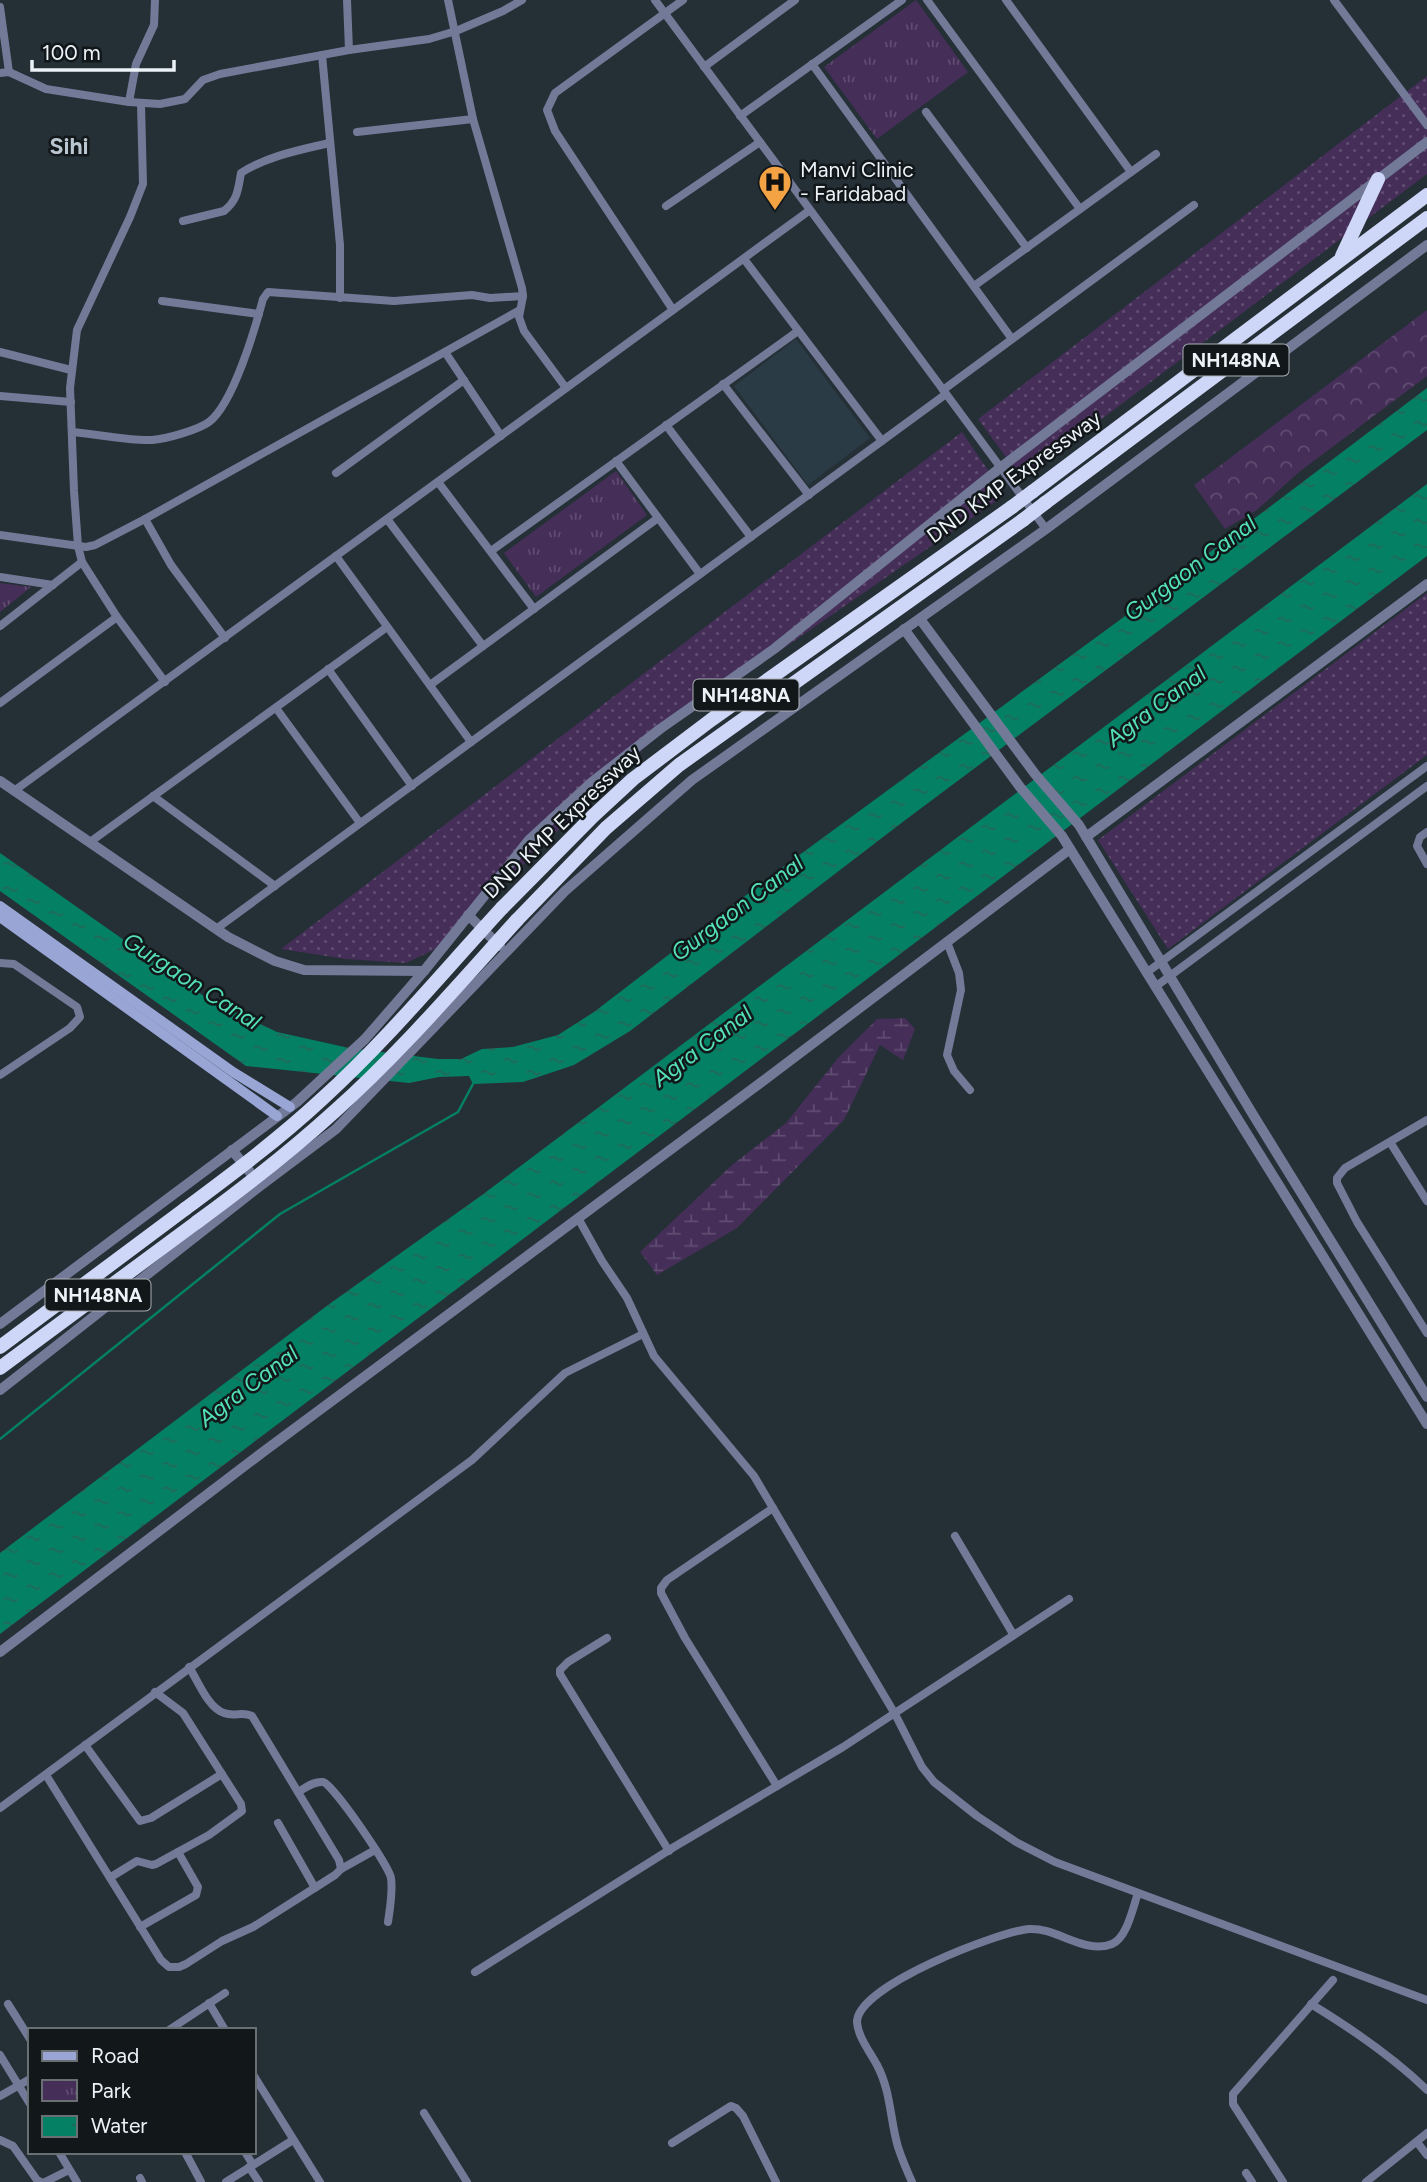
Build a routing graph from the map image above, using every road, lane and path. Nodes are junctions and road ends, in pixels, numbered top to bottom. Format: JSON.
{"nodes":[{"id":1,"x":155,"y":0,"type":"edge"},
{"id":2,"x":347,"y":0,"type":"edge"},
{"id":3,"x":448,"y":0,"type":"edge"},
{"id":4,"x":522,"y":0,"type":"edge"},
{"id":5,"x":655,"y":0,"type":"edge"},
{"id":6,"x":684,"y":0,"type":"edge"},
{"id":7,"x":795,"y":0,"type":"edge"},
{"id":8,"x":902,"y":0,"type":"edge"},
{"id":9,"x":927,"y":0,"type":"edge"},
{"id":10,"x":1006,"y":0,"type":"edge"},
{"id":11,"x":1334,"y":0,"type":"edge"},
{"id":12,"x":0,"y":7,"type":"edge"},
{"id":13,"x":665,"y":14,"type":"junction"},
{"id":14,"x":456,"y":31,"type":"junction"},
{"id":15,"x":349,"y":50,"type":"junction"},
{"id":16,"x":322,"y":55,"type":"junction"},
{"id":17,"x":812,"y":64,"type":"junction"},
{"id":18,"x":704,"y":67,"type":"junction"},
{"id":19,"x":4,"y":73,"type":"edge"},
{"id":20,"x":130,"y":102,"type":"junction"},
{"id":21,"x":141,"y":104,"type":"junction"},
{"id":22,"x":926,"y":113,"type":"dead end"},
{"id":23,"x":740,"y":116,"type":"junction"},
{"id":24,"x":473,"y":119,"type":"junction"},
{"id":25,"x":1427,"y":125,"type":"edge"},
{"id":26,"x":357,"y":132,"type":"dead end"},
{"id":27,"x":760,"y":142,"type":"junction"},
{"id":28,"x":1427,"y":142,"type":"edge"},
{"id":29,"x":330,"y":143,"type":"junction"},
{"id":30,"x":1156,"y":154,"type":"dead end"},
{"id":31,"x":1131,"y":172,"type":"junction"},
{"id":32,"x":1378,"y":179,"type":"junction"},
{"id":33,"x":1427,"y":195,"type":"edge"},
{"id":34,"x":1194,"y":205,"type":"dead end"},
{"id":35,"x":666,"y":206,"type":"dead end"},
{"id":36,"x":1080,"y":209,"type":"junction"},
{"id":37,"x":810,"y":210,"type":"junction"},
{"id":38,"x":1427,"y":218,"type":"edge"},
{"id":39,"x":183,"y":220,"type":"dead end"},
{"id":40,"x":1427,"y":245,"type":"edge"},
{"id":41,"x":1027,"y":248,"type":"junction"},
{"id":42,"x":744,"y":258,"type":"junction"},
{"id":43,"x":1340,"y":260,"type":"junction"},
{"id":44,"x":974,"y":286,"type":"junction"},
{"id":45,"x":523,"y":296,"type":"junction"},
{"id":46,"x":341,"y":298,"type":"junction"},
{"id":47,"x":162,"y":301,"type":"dead end"},
{"id":48,"x":520,"y":310,"type":"junction"},
{"id":49,"x":673,"y":310,"type":"junction"},
{"id":50,"x":259,"y":314,"type":"junction"},
{"id":51,"x":798,"y":331,"type":"junction"},
{"id":52,"x":1012,"y":339,"type":"junction"},
{"id":53,"x":0,"y":352,"type":"edge"},
{"id":54,"x":445,"y":352,"type":"junction"},
{"id":55,"x":71,"y":370,"type":"junction"},
{"id":56,"x":464,"y":380,"type":"junction"},
{"id":57,"x":723,"y":384,"type":"junction"},
{"id":58,"x":566,"y":388,"type":"junction"},
{"id":59,"x":945,"y":392,"type":"junction"},
{"id":60,"x":0,"y":396,"type":"edge"},
{"id":61,"x":71,"y":402,"type":"junction"},
{"id":62,"x":666,"y":425,"type":"junction"},
{"id":63,"x":72,"y":432,"type":"junction"},
{"id":64,"x":501,"y":436,"type":"junction"},
{"id":65,"x":882,"y":441,"type":"junction"},
{"id":66,"x":617,"y":461,"type":"junction"},
{"id":67,"x":1000,"y":468,"type":"junction"},
{"id":68,"x":336,"y":473,"type":"dead end"},
{"id":69,"x":438,"y":482,"type":"junction"},
{"id":70,"x":809,"y":495,"type":"junction"},
{"id":71,"x":658,"y":518,"type":"junction"},
{"id":72,"x":145,"y":519,"type":"junction"},
{"id":73,"x":387,"y":519,"type":"junction"},
{"id":74,"x":1046,"y":529,"type":"junction"},
{"id":75,"x":0,"y":535,"type":"edge"},
{"id":76,"x":751,"y":537,"type":"junction"},
{"id":77,"x":78,"y":546,"type":"junction"},
{"id":78,"x":491,"y":551,"type":"junction"},
{"id":79,"x":336,"y":556,"type":"junction"},
{"id":80,"x":82,"y":562,"type":"junction"},
{"id":81,"x":700,"y":574,"type":"junction"},
{"id":82,"x":0,"y":577,"type":"edge"},
{"id":83,"x":1427,"y":584,"type":"edge"},
{"id":84,"x":54,"y":585,"type":"junction"},
{"id":85,"x":534,"y":609,"type":"junction"},
{"id":86,"x":117,"y":617,"type":"junction"},
{"id":87,"x":920,"y":619,"type":"junction"},
{"id":88,"x":0,"y":626,"type":"edge"},
{"id":89,"x":387,"y":627,"type":"junction"},
{"id":90,"x":904,"y":629,"type":"junction"},
{"id":91,"x":225,"y":638,"type":"junction"},
{"id":92,"x":483,"y":646,"type":"junction"},
{"id":93,"x":328,"y":669,"type":"junction"},
{"id":94,"x":165,"y":682,"type":"junction"},
{"id":95,"x":430,"y":685,"type":"junction"},
{"id":96,"x":0,"y":703,"type":"edge"},
{"id":97,"x":276,"y":708,"type":"junction"},
{"id":98,"x":471,"y":742,"type":"junction"},
{"id":99,"x":1427,"y":766,"type":"edge"},
{"id":100,"x":0,"y":781,"type":"edge"},
{"id":101,"x":412,"y":786,"type":"junction"},
{"id":102,"x":1427,"y":786,"type":"edge"},
{"id":103,"x":15,"y":791,"type":"junction"},
{"id":104,"x":153,"y":796,"type":"junction"},
{"id":105,"x":360,"y":824,"type":"junction"},
{"id":106,"x":1427,"y":832,"type":"edge"},
{"id":107,"x":1086,"y":837,"type":"junction"},
{"id":108,"x":90,"y":842,"type":"junction"},
{"id":109,"x":1070,"y":849,"type":"junction"},
{"id":110,"x":1427,"y":864,"type":"edge"},
{"id":111,"x":275,"y":886,"type":"junction"},
{"id":112,"x":0,"y":906,"type":"edge"},
{"id":113,"x":468,"y":915,"type":"junction"},
{"id":114,"x":0,"y":917,"type":"edge"},
{"id":115,"x":216,"y":929,"type":"junction"},
{"id":116,"x":947,"y":942,"type":"junction"},
{"id":117,"x":506,"y":951,"type":"junction"},
{"id":118,"x":0,"y":963,"type":"edge"},
{"id":119,"x":1161,"y":963,"type":"junction"},
{"id":120,"x":424,"y":971,"type":"junction"},
{"id":121,"x":1146,"y":973,"type":"junction"},
{"id":122,"x":1170,"y":976,"type":"junction"},
{"id":123,"x":1155,"y":987,"type":"junction"},
{"id":124,"x":0,"y":1075,"type":"edge"},
{"id":125,"x":970,"y":1090,"type":"dead end"},
{"id":126,"x":290,"y":1107,"type":"junction"},
{"id":127,"x":277,"y":1116,"type":"junction"},
{"id":128,"x":1427,"y":1120,"type":"edge"},
{"id":129,"x":1390,"y":1142,"type":"junction"},
{"id":130,"x":232,"y":1150,"type":"junction"},
{"id":131,"x":260,"y":1186,"type":"junction"},
{"id":132,"x":1427,"y":1201,"type":"edge"},
{"id":133,"x":578,"y":1218,"type":"junction"},
{"id":134,"x":0,"y":1324,"type":"edge"},
{"id":135,"x":1427,"y":1333,"type":"edge"},
{"id":136,"x":643,"y":1334,"type":"junction"},
{"id":137,"x":0,"y":1347,"type":"edge"},
{"id":138,"x":0,"y":1368,"type":"edge"},
{"id":139,"x":0,"y":1390,"type":"edge"},
{"id":140,"x":1427,"y":1397,"type":"edge"},
{"id":141,"x":1427,"y":1424,"type":"edge"},
{"id":142,"x":774,"y":1508,"type":"junction"},
{"id":143,"x":955,"y":1536,"type":"dead end"},
{"id":144,"x":1069,"y":1599,"type":"dead end"},
{"id":145,"x":1013,"y":1634,"type":"junction"},
{"id":146,"x":607,"y":1638,"type":"dead end"},
{"id":147,"x":0,"y":1652,"type":"edge"},
{"id":148,"x":189,"y":1667,"type":"junction"},
{"id":149,"x":155,"y":1692,"type":"junction"},
{"id":150,"x":895,"y":1714,"type":"junction"},
{"id":151,"x":85,"y":1745,"type":"junction"},
{"id":152,"x":222,"y":1773,"type":"junction"},
{"id":153,"x":46,"y":1775,"type":"junction"},
{"id":154,"x":777,"y":1786,"type":"junction"},
{"id":155,"x":298,"y":1792,"type":"junction"},
{"id":156,"x":0,"y":1808,"type":"edge"},
{"id":157,"x":278,"y":1824,"type":"dead end"},
{"id":158,"x":374,"y":1850,"type":"junction"},
{"id":159,"x":669,"y":1851,"type":"junction"},
{"id":160,"x":178,"y":1852,"type":"junction"},
{"id":161,"x":341,"y":1869,"type":"junction"},
{"id":162,"x":111,"y":1877,"type":"junction"},
{"id":163,"x":315,"y":1888,"type":"junction"},
{"id":164,"x":1138,"y":1893,"type":"junction"},
{"id":165,"x":388,"y":1922,"type":"dead end"},
{"id":166,"x":141,"y":1927,"type":"junction"},
{"id":167,"x":475,"y":1972,"type":"dead end"},
{"id":168,"x":1333,"y":1980,"type":"dead end"},
{"id":169,"x":225,"y":1993,"type":"dead end"},
{"id":170,"x":1427,"y":2000,"type":"edge"},
{"id":171,"x":209,"y":2003,"type":"junction"},
{"id":172,"x":8,"y":2004,"type":"dead end"},
{"id":173,"x":1311,"y":2004,"type":"junction"},
{"id":174,"x":173,"y":2028,"type":"edge"},
{"id":175,"x":224,"y":2028,"type":"edge"},
{"id":176,"x":28,"y":2036,"type":"edge"},
{"id":177,"x":0,"y":2055,"type":"edge"},
{"id":178,"x":256,"y":2079,"type":"edge"},
{"id":179,"x":28,"y":2080,"type":"edge"},
{"id":180,"x":19,"y":2085,"type":"junction"},
{"id":181,"x":1427,"y":2090,"type":"edge"},
{"id":182,"x":0,"y":2096,"type":"edge"},
{"id":183,"x":28,"y":2101,"type":"edge"},
{"id":184,"x":424,"y":2113,"type":"dead end"},
{"id":185,"x":1427,"y":2133,"type":"edge"},
{"id":186,"x":0,"y":2140,"type":"edge"},
{"id":187,"x":293,"y":2140,"type":"junction"},
{"id":188,"x":1417,"y":2142,"type":"junction"},
{"id":189,"x":671,"y":2143,"type":"dead end"},
{"id":190,"x":60,"y":2154,"type":"edge"},
{"id":191,"x":186,"y":2154,"type":"edge"},
{"id":192,"x":247,"y":2154,"type":"edge"},
{"id":193,"x":1427,"y":2155,"type":"edge"},
{"id":194,"x":251,"y":2166,"type":"junction"},
{"id":195,"x":69,"y":2170,"type":"junction"},
{"id":196,"x":1246,"y":2173,"type":"dead end"},
{"id":197,"x":1378,"y":2173,"type":"junction"},
{"id":198,"x":43,"y":2182,"type":"edge"},
{"id":199,"x":77,"y":2182,"type":"edge"},
{"id":200,"x":201,"y":2182,"type":"edge"},
{"id":201,"x":226,"y":2182,"type":"edge"},
{"id":202,"x":259,"y":2182,"type":"edge"},
{"id":203,"x":320,"y":2182,"type":"edge"},
{"id":204,"x":467,"y":2182,"type":"edge"},
{"id":205,"x":776,"y":2182,"type":"edge"},
{"id":206,"x":912,"y":2182,"type":"edge"},
{"id":207,"x":1252,"y":2182,"type":"edge"},
{"id":208,"x":1283,"y":2182,"type":"edge"},
{"id":209,"x":1366,"y":2182,"type":"edge"},
{"id":210,"x":1385,"y":2182,"type":"edge"}],
"edges":[{"from":1,"to":20,"type":"street"},
{"from":2,"to":15,"type":"street"},
{"from":3,"to":14,"type":"street"},
{"from":4,"to":14,"type":"street"},
{"from":5,"to":13,"type":"street"},
{"from":6,"to":13,"type":"street"},
{"from":7,"to":18,"type":"street"},
{"from":8,"to":17,"type":"street"},
{"from":9,"to":36,"type":"street"},
{"from":10,"to":31,"type":"street"},
{"from":11,"to":25,"type":"street"},
{"from":12,"to":19,"type":"street"},
{"from":13,"to":18,"type":"street"},
{"from":13,"to":49,"type":"street"},
{"from":14,"to":15,"type":"street"},
{"from":14,"to":24,"type":"street"},
{"from":15,"to":16,"type":"street"},
{"from":16,"to":21,"type":"street"},
{"from":16,"to":29,"type":"street"},
{"from":17,"to":23,"type":"street"},
{"from":17,"to":44,"type":"street"},
{"from":18,"to":23,"type":"street"},
{"from":19,"to":20,"type":"street"},
{"from":20,"to":21,"type":"street"},
{"from":21,"to":55,"type":"street"},
{"from":22,"to":41,"type":"street"},
{"from":23,"to":27,"type":"street"},
{"from":24,"to":26,"type":"street"},
{"from":24,"to":45,"type":"street"},
{"from":27,"to":35,"type":"street"},
{"from":27,"to":37,"type":"street"},
{"from":28,"to":32,"type":"street"},
{"from":29,"to":39,"type":"street"},
{"from":29,"to":46,"type":"street"},
{"from":30,"to":31,"type":"street"},
{"from":31,"to":36,"type":"street"},
{"from":32,"to":43,"type":"highway"},
{"from":32,"to":67,"type":"street"},
{"from":33,"to":43,"type":"highway","name":"DND KMP Expressway","number":"NH148NA"},
{"from":34,"to":52,"type":"street"},
{"from":36,"to":41,"type":"street"},
{"from":37,"to":42,"type":"street"},
{"from":37,"to":59,"type":"street"},
{"from":38,"to":138,"type":"highway","name":"DND KMP Expressway","number":"NH148NA","bridge":true},
{"from":40,"to":74,"type":"street"},
{"from":41,"to":44,"type":"street"},
{"from":42,"to":49,"type":"street"},
{"from":42,"to":51,"type":"street"},
{"from":43,"to":137,"type":"highway","name":"DND KMP Expressway","number":"NH148NA","bridge":true},
{"from":44,"to":52,"type":"street"},
{"from":45,"to":46,"type":"street"},
{"from":45,"to":48,"type":"street"},
{"from":46,"to":50,"type":"street"},
{"from":47,"to":50,"type":"street"},
{"from":48,"to":54,"type":"street"},
{"from":48,"to":58,"type":"street"},
{"from":49,"to":58,"type":"street"},
{"from":50,"to":63,"type":"street"},
{"from":51,"to":57,"type":"street"},
{"from":51,"to":65,"type":"street"},
{"from":52,"to":59,"type":"street"},
{"from":53,"to":55,"type":"street"},
{"from":54,"to":56,"type":"street"},
{"from":54,"to":72,"type":"street"},
{"from":55,"to":61,"type":"street"},
{"from":56,"to":64,"type":"street"},
{"from":56,"to":68,"type":"street"},
{"from":57,"to":62,"type":"street"},
{"from":57,"to":70,"type":"street"},
{"from":58,"to":64,"type":"street"},
{"from":59,"to":65,"type":"street"},
{"from":59,"to":67,"type":"street"},
{"from":60,"to":61,"type":"street"},
{"from":61,"to":63,"type":"street"},
{"from":62,"to":66,"type":"street"},
{"from":62,"to":76,"type":"street"},
{"from":63,"to":77,"type":"street"},
{"from":64,"to":69,"type":"street"},
{"from":65,"to":70,"type":"street"},
{"from":66,"to":71,"type":"street"},
{"from":66,"to":78,"type":"street"},
{"from":67,"to":74,"type":"street"},
{"from":67,"to":113,"type":"street"},
{"from":69,"to":73,"type":"street"},
{"from":69,"to":78,"type":"street"},
{"from":70,"to":76,"type":"street"},
{"from":71,"to":81,"type":"street"},
{"from":71,"to":85,"type":"street"},
{"from":72,"to":77,"type":"street"},
{"from":72,"to":91,"type":"street"},
{"from":73,"to":79,"type":"street"},
{"from":73,"to":92,"type":"street"},
{"from":74,"to":87,"type":"street"},
{"from":75,"to":77,"type":"street"},
{"from":76,"to":81,"type":"street"},
{"from":77,"to":80,"type":"street"},
{"from":78,"to":85,"type":"street"},
{"from":79,"to":89,"type":"street"},
{"from":79,"to":91,"type":"street"},
{"from":80,"to":84,"type":"street"},
{"from":80,"to":86,"type":"street"},
{"from":81,"to":98,"type":"street"},
{"from":82,"to":84,"type":"street"},
{"from":83,"to":107,"type":"street"},
{"from":84,"to":88,"type":"street"},
{"from":85,"to":92,"type":"street"},
{"from":86,"to":94,"type":"street"},
{"from":86,"to":96,"type":"street"},
{"from":87,"to":90,"type":"street"},
{"from":87,"to":107,"type":"street"},
{"from":89,"to":93,"type":"street"},
{"from":89,"to":95,"type":"street"},
{"from":90,"to":109,"type":"street"},
{"from":90,"to":117,"type":"street"},
{"from":91,"to":94,"type":"street"},
{"from":92,"to":95,"type":"street"},
{"from":93,"to":97,"type":"street"},
{"from":93,"to":101,"type":"street"},
{"from":94,"to":103,"type":"street"},
{"from":95,"to":98,"type":"street"},
{"from":97,"to":104,"type":"street"},
{"from":97,"to":105,"type":"street"},
{"from":98,"to":101,"type":"street"},
{"from":99,"to":119,"type":"street"},
{"from":100,"to":103,"type":"street"},
{"from":101,"to":105,"type":"street"},
{"from":102,"to":122,"type":"street"},
{"from":103,"to":108,"type":"street"},
{"from":104,"to":108,"type":"street"},
{"from":104,"to":111,"type":"street"},
{"from":105,"to":111,"type":"street"},
{"from":106,"to":110,"type":"street"},
{"from":107,"to":119,"type":"street"},
{"from":108,"to":115,"type":"street"},
{"from":109,"to":116,"type":"street"},
{"from":109,"to":121,"type":"street"},
{"from":111,"to":115,"type":"street"},
{"from":112,"to":126,"type":"main road"},
{"from":113,"to":117,"type":"street"},
{"from":113,"to":120,"type":"street"},
{"from":114,"to":127,"type":"main road"},
{"from":115,"to":120,"type":"street"},
{"from":116,"to":125,"type":"street"},
{"from":116,"to":133,"type":"street"},
{"from":117,"to":131,"type":"street"},
{"from":118,"to":124,"type":"street"},
{"from":119,"to":121,"type":"street"},
{"from":119,"to":122,"type":"street"},
{"from":120,"to":126,"type":"street"},
{"from":121,"to":123,"type":"street"},
{"from":122,"to":123,"type":"street"},
{"from":122,"to":140,"type":"street"},
{"from":123,"to":141,"type":"street"},
{"from":126,"to":127,"type":"street"},
{"from":127,"to":130,"type":"street"},
{"from":128,"to":129,"type":"street"},
{"from":129,"to":132,"type":"street"},
{"from":129,"to":135,"type":"street"},
{"from":130,"to":131,"type":"street"},
{"from":130,"to":134,"type":"street"},
{"from":131,"to":139,"type":"street"},
{"from":133,"to":136,"type":"street"},
{"from":133,"to":147,"type":"street"},
{"from":136,"to":142,"type":"street"},
{"from":136,"to":148,"type":"street"},
{"from":142,"to":150,"type":"street"},
{"from":142,"to":154,"type":"street"},
{"from":143,"to":145,"type":"street"},
{"from":144,"to":145,"type":"street"},
{"from":145,"to":150,"type":"street"},
{"from":146,"to":159,"type":"street"},
{"from":148,"to":149,"type":"street"},
{"from":148,"to":155,"type":"street"},
{"from":149,"to":151,"type":"street"},
{"from":149,"to":152,"type":"street"},
{"from":150,"to":154,"type":"street"},
{"from":150,"to":164,"type":"street"},
{"from":151,"to":152,"type":"street"},
{"from":151,"to":153,"type":"street"},
{"from":152,"to":160,"type":"street"},
{"from":153,"to":156,"type":"street"},
{"from":153,"to":162,"type":"street"},
{"from":154,"to":159,"type":"street"},
{"from":155,"to":158,"type":"street"},
{"from":155,"to":161,"type":"street"},
{"from":157,"to":163,"type":"street"},
{"from":158,"to":161,"type":"street"},
{"from":158,"to":165,"type":"street"},
{"from":159,"to":167,"type":"street"},
{"from":160,"to":162,"type":"street"},
{"from":160,"to":166,"type":"street"},
{"from":161,"to":163,"type":"street"},
{"from":162,"to":166,"type":"street"},
{"from":163,"to":166,"type":"street"},
{"from":164,"to":170,"type":"street"},
{"from":164,"to":206,"type":"street"},
{"from":168,"to":173,"type":"street"},
{"from":169,"to":171,"type":"street"},
{"from":171,"to":174,"type":"street"},
{"from":171,"to":175,"type":"street"},
{"from":172,"to":176,"type":"street"},
{"from":173,"to":181,"type":"street"},
{"from":173,"to":208,"type":"street"},
{"from":177,"to":180,"type":"street"},
{"from":178,"to":187,"type":"street"},
{"from":179,"to":180,"type":"street"},
{"from":180,"to":182,"type":"street"},
{"from":180,"to":183,"type":"street"},
{"from":184,"to":204,"type":"street"},
{"from":185,"to":188,"type":"street"},
{"from":186,"to":198,"type":"street"},
{"from":187,"to":194,"type":"street"},
{"from":187,"to":203,"type":"street"},
{"from":188,"to":193,"type":"street"},
{"from":188,"to":197,"type":"street"},
{"from":189,"to":205,"type":"street"},
{"from":190,"to":195,"type":"street"},
{"from":191,"to":200,"type":"street"},
{"from":192,"to":194,"type":"street"},
{"from":194,"to":201,"type":"street"},
{"from":194,"to":202,"type":"street"},
{"from":195,"to":198,"type":"street"},
{"from":195,"to":199,"type":"street"},
{"from":196,"to":207,"type":"street"},
{"from":197,"to":209,"type":"street"},
{"from":197,"to":210,"type":"street"}]}
